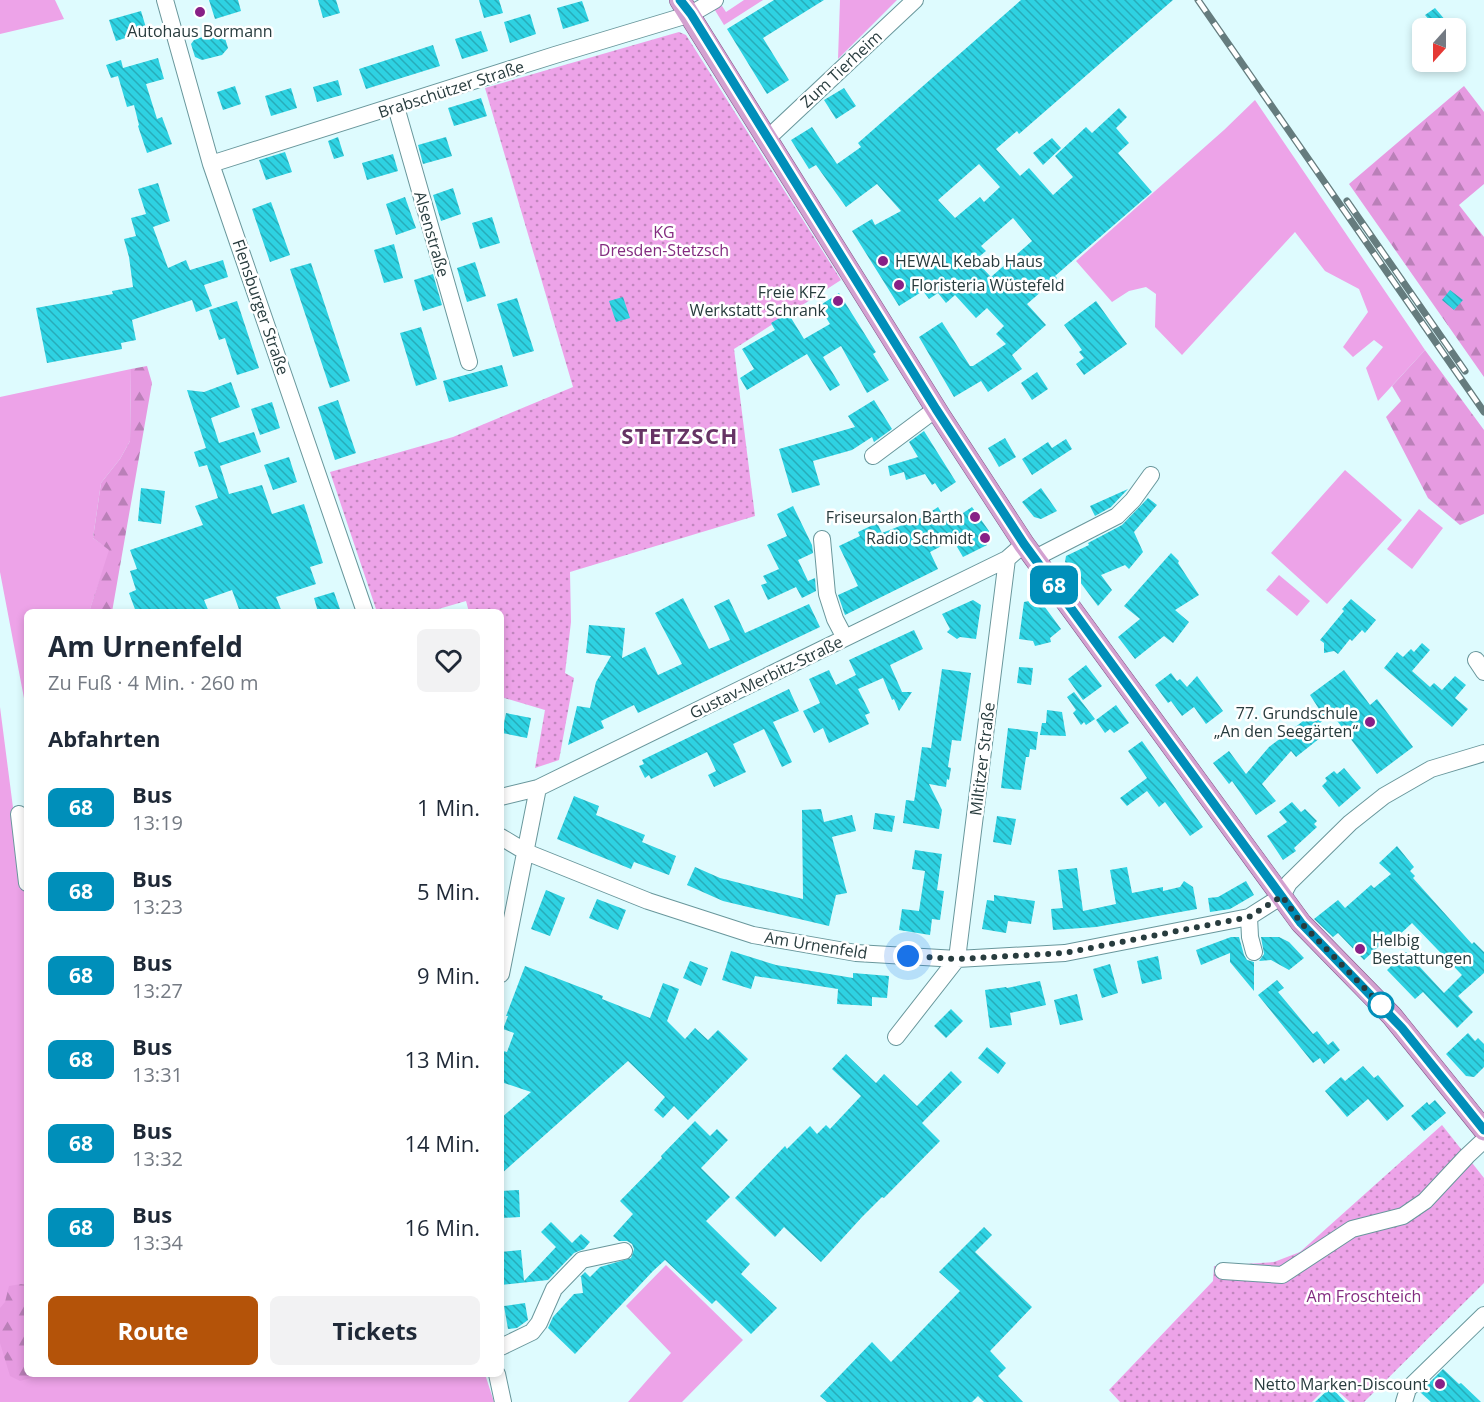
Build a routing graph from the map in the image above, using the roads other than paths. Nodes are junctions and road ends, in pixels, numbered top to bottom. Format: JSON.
{"nodes":[{"id":1,"x":165,"y":0,"type":"edge"},
{"id":2,"x":715,"y":0,"type":"edge"},
{"id":3,"x":915,"y":0,"type":"edge"},
{"id":4,"x":686,"y":7,"type":"edge"},
{"id":5,"x":396,"y":107,"type":"junction"},
{"id":6,"x":768,"y":138,"type":"junction"},
{"id":7,"x":211,"y":164,"type":"junction"},
{"id":8,"x":469,"y":362,"type":"dead end"},
{"id":9,"x":936,"y":409,"type":"junction"},
{"id":10,"x":873,"y":456,"type":"dead end"},
{"id":11,"x":1151,"y":475,"type":"dead end"},
{"id":12,"x":822,"y":539,"type":"dead end"},
{"id":13,"x":1029,"y":551,"type":"junction"},
{"id":14,"x":1007,"y":559,"type":"junction"},
{"id":15,"x":364,"y":609,"type":"edge"},
{"id":16,"x":844,"y":638,"type":"junction"},
{"id":17,"x":1484,"y":754,"type":"edge"},
{"id":18,"x":538,"y":788,"type":"junction"},
{"id":19,"x":504,"y":796,"type":"edge"},
{"id":20,"x":20,"y":814,"type":"dead end"},
{"id":21,"x":504,"y":839,"type":"edge"},
{"id":22,"x":526,"y":852,"type":"junction"},
{"id":23,"x":24,"y":853,"type":"edge"},
{"id":24,"x":1282,"y":896,"type":"junction"},
{"id":25,"x":1249,"y":917,"type":"junction"},
{"id":26,"x":1254,"y":952,"type":"dead end"},
{"id":27,"x":504,"y":959,"type":"edge"},
{"id":28,"x":957,"y":959,"type":"junction"},
{"id":29,"x":896,"y":1037,"type":"dead end"},
{"id":30,"x":1484,"y":1130,"type":"edge"},
{"id":31,"x":1484,"y":1140,"type":"edge"},
{"id":32,"x":624,"y":1251,"type":"dead end"},
{"id":33,"x":1222,"y":1271,"type":"dead end"},
{"id":34,"x":1484,"y":1315,"type":"edge"},
{"id":35,"x":504,"y":1346,"type":"edge"},
{"id":36,"x":498,"y":1377,"type":"edge"},
{"id":37,"x":503,"y":1402,"type":"edge"},
{"id":38,"x":1404,"y":1402,"type":"edge"}],
"edges":[{"from":1,"to":7,"type":"street","name":"Flensburger Straße"},
{"from":2,"to":4,"type":"street","name":"Brabschützer Straße"},
{"from":3,"to":6,"type":"street","name":"Zum Tierheim"},
{"from":4,"to":5,"type":"street","name":"Brabschützer Straße"},
{"from":4,"to":6,"type":"main road"},
{"from":5,"to":7,"type":"street","name":"Brabschützer Straße"},
{"from":5,"to":8,"type":"street","name":"Alsenstraße"},
{"from":6,"to":9,"type":"main road"},
{"from":7,"to":15,"type":"street","name":"Flensburger Straße"},
{"from":9,"to":10,"type":"street"},
{"from":9,"to":13,"type":"main road"},
{"from":11,"to":13,"type":"street","name":"Gustav-Merbitz-Straße"},
{"from":12,"to":16,"type":"street"},
{"from":13,"to":14,"type":"street","name":"Gustav-Merbitz-Straße"},
{"from":13,"to":24,"type":"main road"},
{"from":14,"to":16,"type":"street","name":"Gustav-Merbitz-Straße"},
{"from":14,"to":28,"type":"street","name":"Miltitzer Straße"},
{"from":16,"to":18,"type":"street","name":"Gustav-Merbitz-Straße"},
{"from":17,"to":24,"type":"street","name":"Am Urnenfeld"},
{"from":18,"to":19,"type":"street","name":"Gustav-Merbitz-Straße"},
{"from":18,"to":22,"type":"street"},
{"from":20,"to":23,"type":"street"},
{"from":21,"to":22,"type":"street","name":"Am Urnenfeld"},
{"from":22,"to":27,"type":"street"},
{"from":22,"to":28,"type":"street","name":"Am Urnenfeld"},
{"from":24,"to":25,"type":"street","name":"Am Urnenfeld"},
{"from":24,"to":30,"type":"main road"},
{"from":25,"to":26,"type":"street"},
{"from":25,"to":28,"type":"street","name":"Am Urnenfeld"},
{"from":28,"to":29,"type":"street"},
{"from":31,"to":33,"type":"street"},
{"from":32,"to":35,"type":"street"},
{"from":34,"to":38,"type":"street"},
{"from":36,"to":37,"type":"street"}]}
